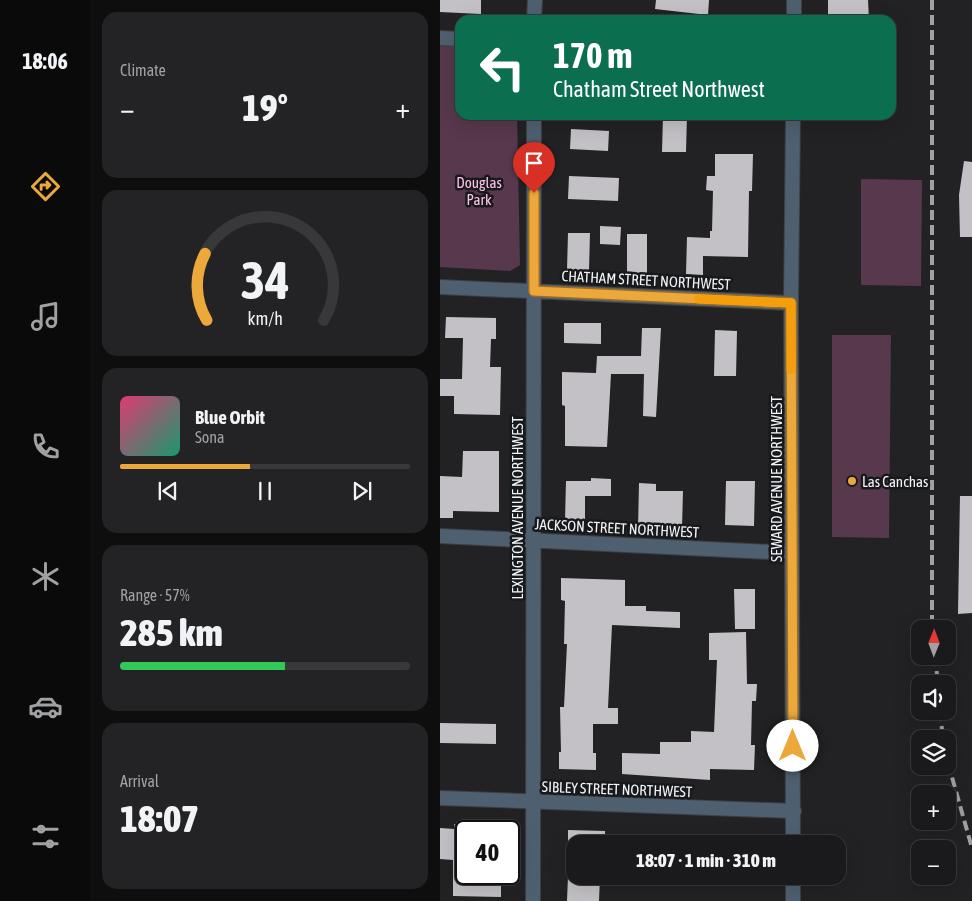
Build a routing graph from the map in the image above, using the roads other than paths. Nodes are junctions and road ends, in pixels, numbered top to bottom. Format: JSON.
{"nodes":[{"id":1,"x":535,"y":0,"type":"edge"},
{"id":2,"x":794,"y":0,"type":"edge"},
{"id":3,"x":534,"y":15,"type":"edge"},
{"id":4,"x":794,"y":15,"type":"edge"},
{"id":5,"x":440,"y":38,"type":"edge"},
{"id":6,"x":455,"y":39,"type":"edge"},
{"id":7,"x":534,"y":120,"type":"edge"},
{"id":8,"x":793,"y":120,"type":"edge"},
{"id":9,"x":440,"y":287,"type":"edge"},
{"id":10,"x":534,"y":291,"type":"junction"},
{"id":11,"x":791,"y":303,"type":"junction"},
{"id":12,"x":440,"y":536,"type":"edge"},
{"id":13,"x":532,"y":540,"type":"junction"},
{"id":14,"x":792,"y":553,"type":"junction"},
{"id":15,"x":440,"y":798,"type":"edge"},
{"id":16,"x":534,"y":802,"type":"junction"},
{"id":17,"x":794,"y":811,"type":"junction"},
{"id":18,"x":794,"y":835,"type":"edge"},
{"id":19,"x":793,"y":885,"type":"edge"},
{"id":20,"x":533,"y":901,"type":"edge"},
{"id":21,"x":793,"y":901,"type":"edge"}],
"edges":[{"from":1,"to":3,"type":"street"},
{"from":2,"to":4,"type":"street"},
{"from":5,"to":6,"type":"street"},
{"from":7,"to":10,"type":"street","name":"LEXINGTON AVENUE NORTHWEST"},
{"from":8,"to":11,"type":"street","name":"SEWARD AVENUE NORTHWEST"},
{"from":9,"to":10,"type":"street","name":"CHATHAM STREET NORTHWEST"},
{"from":10,"to":11,"type":"street","name":"CHATHAM STREET NORTHWEST"},
{"from":10,"to":13,"type":"street","name":"LEXINGTON AVENUE NORTHWEST"},
{"from":11,"to":14,"type":"street","name":"SEWARD AVENUE NORTHWEST"},
{"from":12,"to":13,"type":"street","name":"JACKSON STREET NORTHWEST"},
{"from":13,"to":14,"type":"street","name":"JACKSON STREET NORTHWEST"},
{"from":13,"to":16,"type":"street","name":"LEXINGTON AVENUE NORTHWEST"},
{"from":14,"to":17,"type":"street","name":"SEWARD AVENUE NORTHWEST"},
{"from":15,"to":16,"type":"street","name":"SIBLEY STREET NORTHWEST"},
{"from":16,"to":17,"type":"street","name":"SIBLEY STREET NORTHWEST"},
{"from":16,"to":20,"type":"street","name":"LEXINGTON AVENUE NORTHWEST"},
{"from":17,"to":18,"type":"street","name":"SEWARD AVENUE NORTHWEST"},
{"from":19,"to":21,"type":"street"}]}
